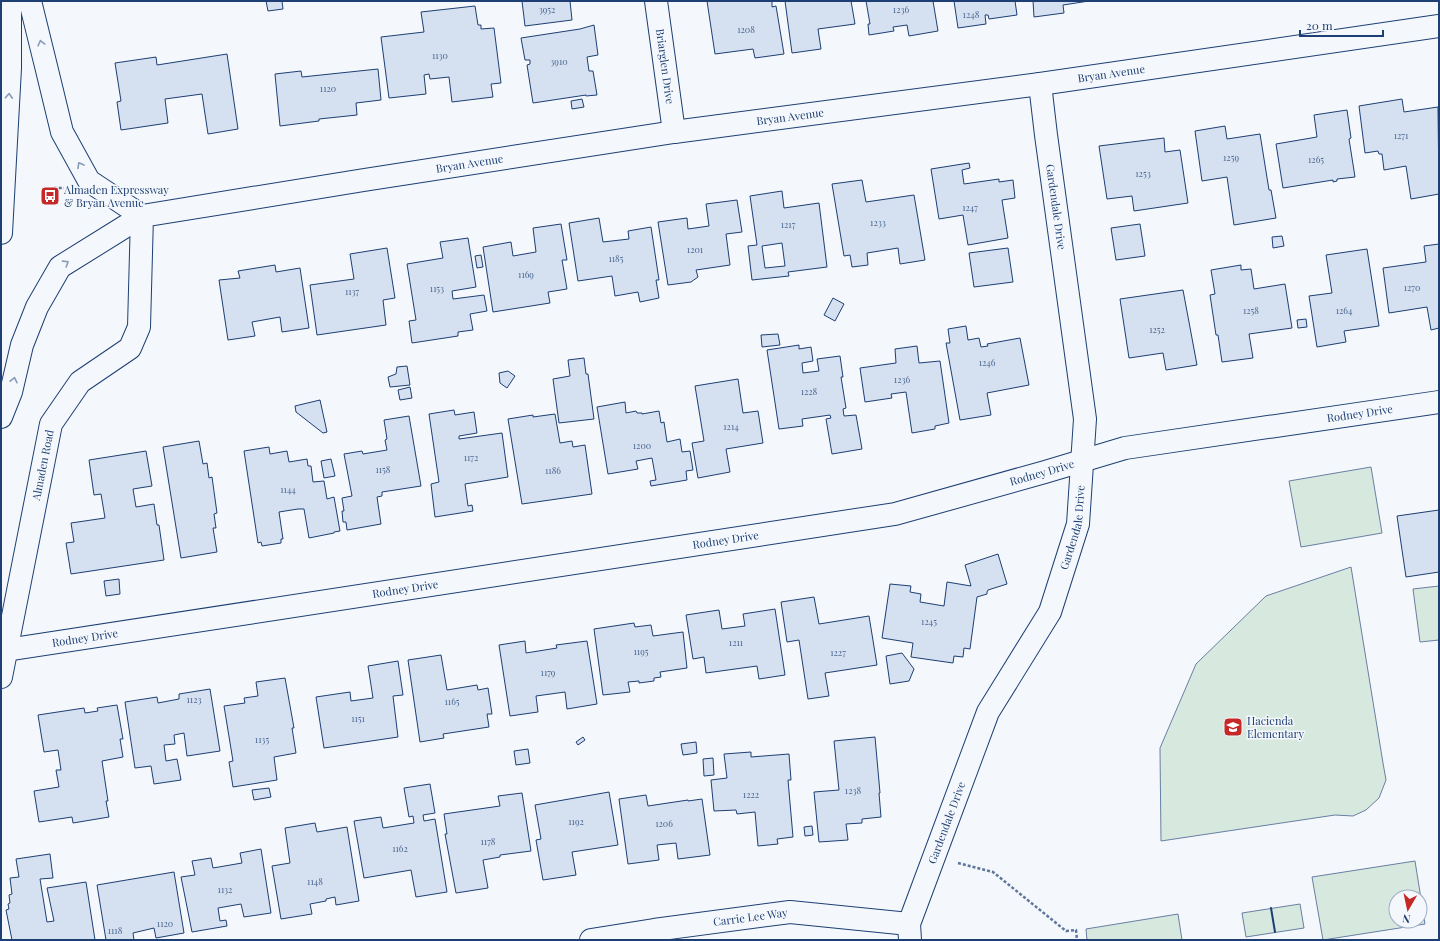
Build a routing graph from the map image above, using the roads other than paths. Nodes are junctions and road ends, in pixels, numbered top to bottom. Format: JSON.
{"nodes":[{"id":1,"x":10,"y":1,"type":"edge"},
{"id":2,"x":30,"y":1,"type":"edge"},
{"id":3,"x":656,"y":1,"type":"edge"},
{"id":4,"x":1439,"y":26,"type":"edge"},
{"id":5,"x":1040,"y":84,"type":"junction"},
{"id":6,"x":674,"y":132,"type":"junction"},
{"id":7,"x":142,"y":216,"type":"junction"},
{"id":8,"x":1,"y":233,"type":"edge"},
{"id":9,"x":1439,"y":402,"type":"edge"},
{"id":10,"x":1,"y":417,"type":"edge"},
{"id":11,"x":1083,"y":460,"type":"junction"},
{"id":12,"x":6,"y":650,"type":"junction"},
{"id":13,"x":1,"y":677,"type":"edge"},
{"id":14,"x":910,"y":932,"type":"edge"},
{"id":15,"x":591,"y":940,"type":"edge"}],
"edges":[{"from":8,"to":1,"type":"street","one_way":true},
{"from":7,"to":2,"type":"street","one_way":true},
{"from":3,"to":6,"type":"street","name":"Briarglen Drive"},
{"from":4,"to":5,"type":"street","name":"Bryan Avenue"},
{"from":5,"to":6,"type":"street","name":"Bryan Avenue"},
{"from":5,"to":11,"type":"street","name":"Gardendale Drive"},
{"from":6,"to":7,"type":"street","name":"Bryan Avenue"},
{"from":10,"to":7,"type":"street","one_way":true},
{"from":7,"to":12,"type":"street","name":"Almaden Road"},
{"from":9,"to":11,"type":"street","name":"Rodney Drive"},
{"from":11,"to":12,"type":"street","name":"Rodney Drive"},
{"from":11,"to":14,"type":"street","name":"Gardendale Drive"},
{"from":12,"to":13,"type":"street","name":"Almaden Road"},
{"from":14,"to":15,"type":"street","name":"Carrie Lee Way"}]}
